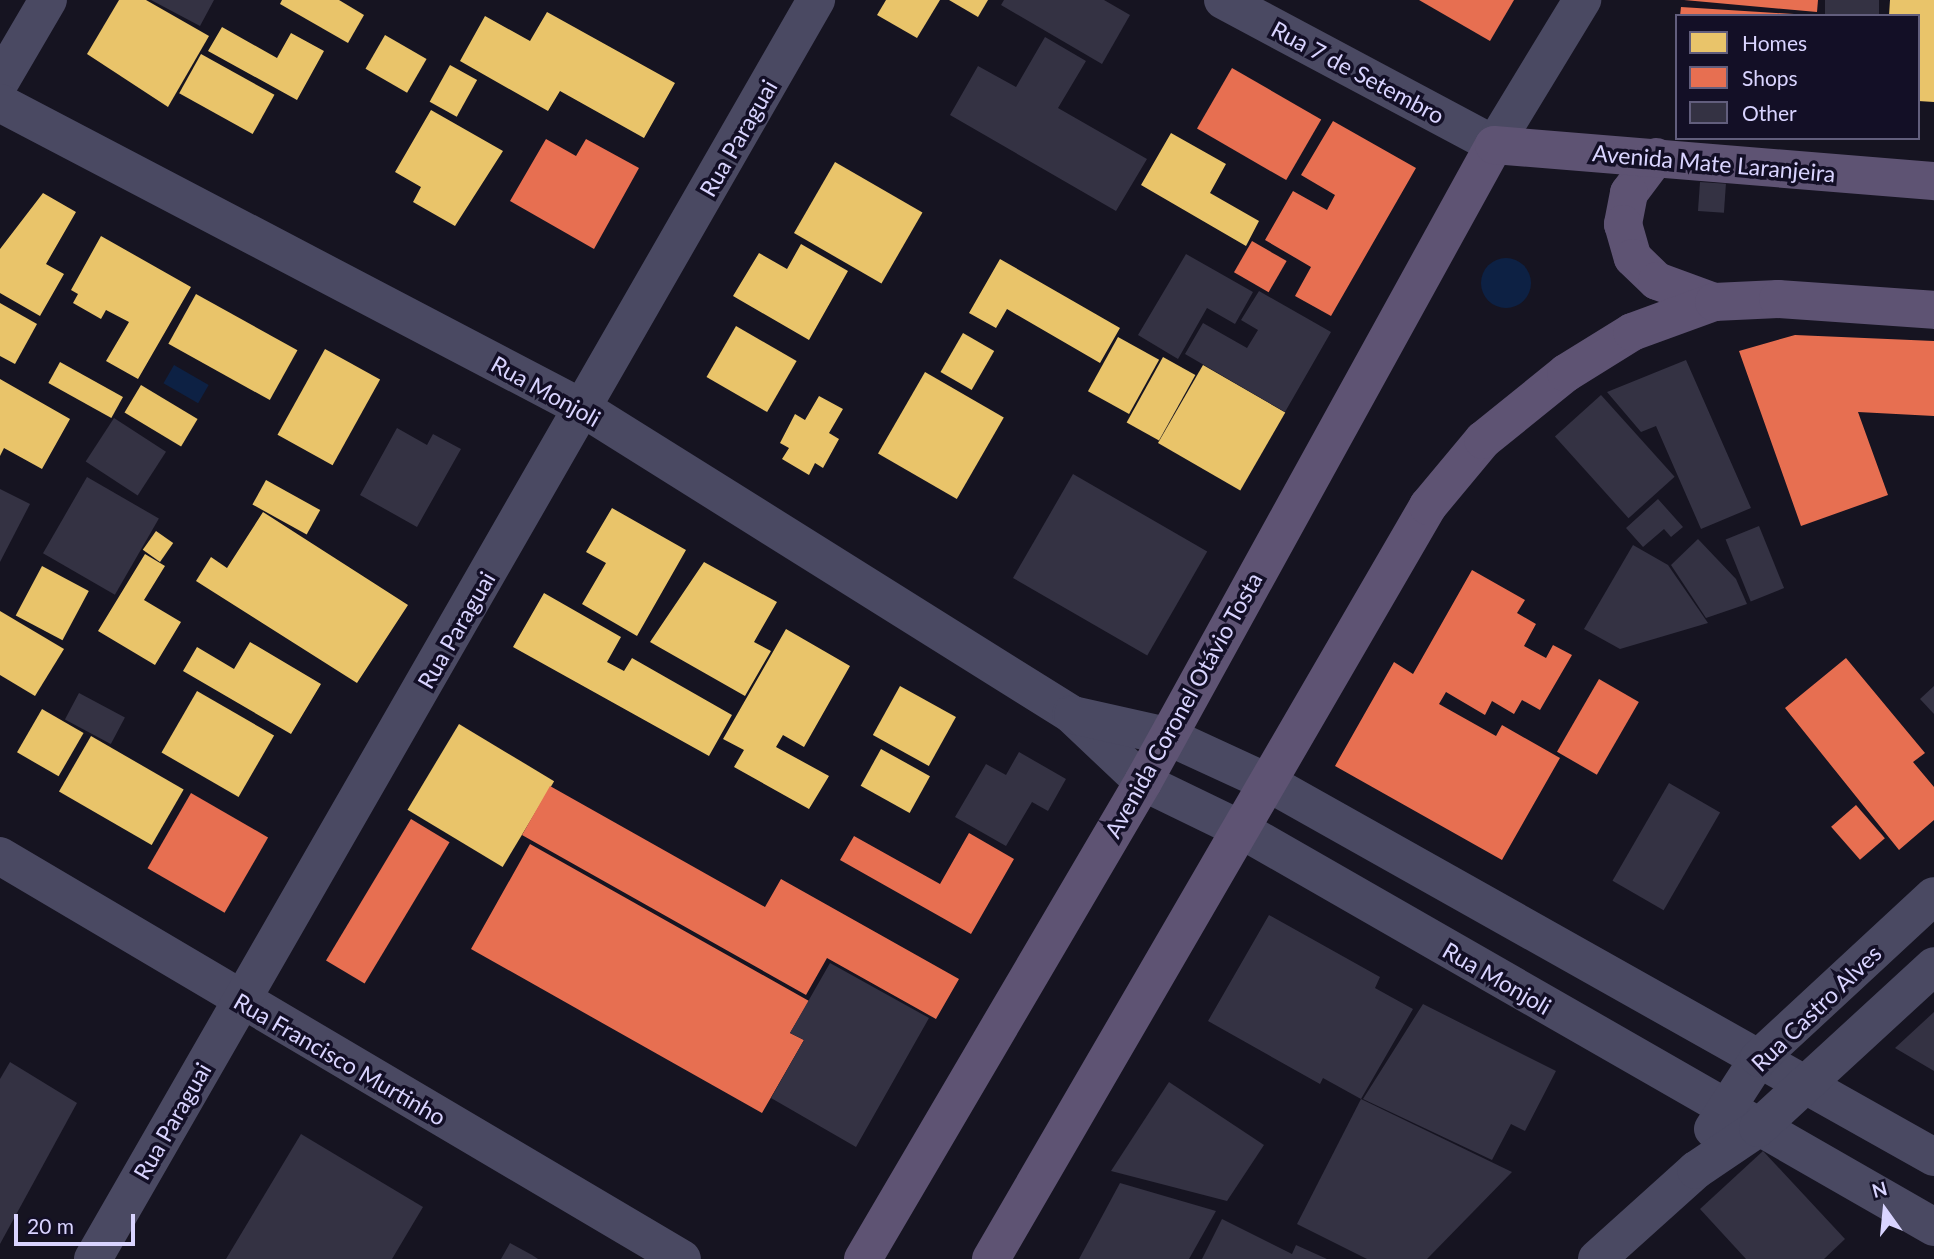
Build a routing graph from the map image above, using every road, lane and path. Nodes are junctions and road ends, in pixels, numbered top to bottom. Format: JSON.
{"nodes":[{"id":1,"x":48,"y":0,"type":"edge"},
{"id":2,"x":816,"y":0,"type":"edge"},
{"id":3,"x":1223,"y":0,"type":"edge"},
{"id":4,"x":1583,"y":0,"type":"edge"},
{"id":5,"x":0,"y":82,"type":"edge"},
{"id":6,"x":0,"y":103,"type":"edge"},
{"id":7,"x":1494,"y":145,"type":"junction"},
{"id":8,"x":1656,"y":157,"type":"junction"},
{"id":9,"x":1934,"y":181,"type":"edge"},
{"id":10,"x":1714,"y":302,"type":"junction"},
{"id":11,"x":1934,"y":310,"type":"edge"},
{"id":12,"x":584,"y":410,"type":"junction"},
{"id":13,"x":1071,"y":714,"type":"junction"},
{"id":14,"x":1167,"y":736,"type":"junction"},
{"id":15,"x":1143,"y":782,"type":"junction"},
{"id":16,"x":1267,"y":782,"type":"junction"},
{"id":17,"x":1240,"y":830,"type":"junction"},
{"id":18,"x":0,"y":856,"type":"edge"},
{"id":19,"x":1933,"y":898,"type":"edge"},
{"id":20,"x":1934,"y":966,"type":"edge"},
{"id":21,"x":241,"y":1001,"type":"junction"},
{"id":22,"x":1759,"y":1058,"type":"junction"},
{"id":23,"x":1803,"y":1085,"type":"junction"},
{"id":24,"x":1721,"y":1107,"type":"junction"},
{"id":25,"x":1758,"y":1128,"type":"junction"},
{"id":26,"x":1934,"y":1157,"type":"edge"},
{"id":27,"x":1696,"y":1170,"type":"junction"},
{"id":28,"x":1934,"y":1227,"type":"edge"},
{"id":29,"x":93,"y":1259,"type":"edge"},
{"id":30,"x":682,"y":1259,"type":"edge"},
{"id":31,"x":863,"y":1259,"type":"edge"},
{"id":32,"x":991,"y":1259,"type":"edge"},
{"id":33,"x":1597,"y":1259,"type":"edge"}],
"edges":[{"from":1,"to":5,"type":"street"},
{"from":2,"to":12,"type":"street","name":"Rua Paraguai"},
{"from":3,"to":7,"type":"street","name":"Rua 7 de Setembro"},
{"from":4,"to":7,"type":"street"},
{"from":6,"to":12,"type":"street","name":"Rua Monjoli"},
{"from":7,"to":8,"type":"main road","name":"Avenida Mate Laranjeira"},
{"from":7,"to":14,"type":"main road","name":"Avenida Coronel Otávio Tosta"},
{"from":8,"to":9,"type":"main road","name":"Avenida Mate Laranjeira"},
{"from":8,"to":10,"type":"main road"},
{"from":10,"to":11,"type":"main road"},
{"from":10,"to":16,"type":"main road"},
{"from":12,"to":13,"type":"street","name":"Rua Monjoli"},
{"from":12,"to":21,"type":"street","name":"Rua Paraguai"},
{"from":13,"to":14,"type":"street","name":"Rua Monjoli"},
{"from":13,"to":15,"type":"street","name":"Rua Monjoli"},
{"from":14,"to":15,"type":"main road","name":"Avenida Coronel Otávio Tosta"},
{"from":14,"to":16,"type":"street","name":"Rua Monjoli"},
{"from":15,"to":17,"type":"street","name":"Rua Monjoli"},
{"from":15,"to":31,"type":"main road","name":"Avenida Coronel Otávio Tosta"},
{"from":16,"to":17,"type":"main road"},
{"from":16,"to":22,"type":"street","name":"Rua Monjoli"},
{"from":17,"to":24,"type":"street","name":"Rua Monjoli"},
{"from":17,"to":32,"type":"main road"},
{"from":18,"to":21,"type":"street","name":"Rua Francisco Murtinho"},
{"from":19,"to":22,"type":"street","name":"Rua Castro Alves"},
{"from":20,"to":23,"type":"street","name":"Rua Castro Alves"},
{"from":21,"to":29,"type":"street","name":"Rua Paraguai"},
{"from":21,"to":30,"type":"street","name":"Rua Francisco Murtinho"},
{"from":22,"to":23,"type":"street","name":"Rua Monjoli"},
{"from":22,"to":24,"type":"street","name":"Rua Castro Alves"},
{"from":23,"to":25,"type":"street","name":"Rua Castro Alves"},
{"from":23,"to":26,"type":"street","name":"Rua Monjoli"},
{"from":24,"to":25,"type":"street","name":"Rua Monjoli"},
{"from":24,"to":27,"type":"street","name":"Rua Castro Alves"},
{"from":25,"to":27,"type":"street","name":"Rua Castro Alves"},
{"from":25,"to":28,"type":"street","name":"Rua Monjoli"},
{"from":27,"to":33,"type":"street","name":"Rua Castro Alves"}]}
